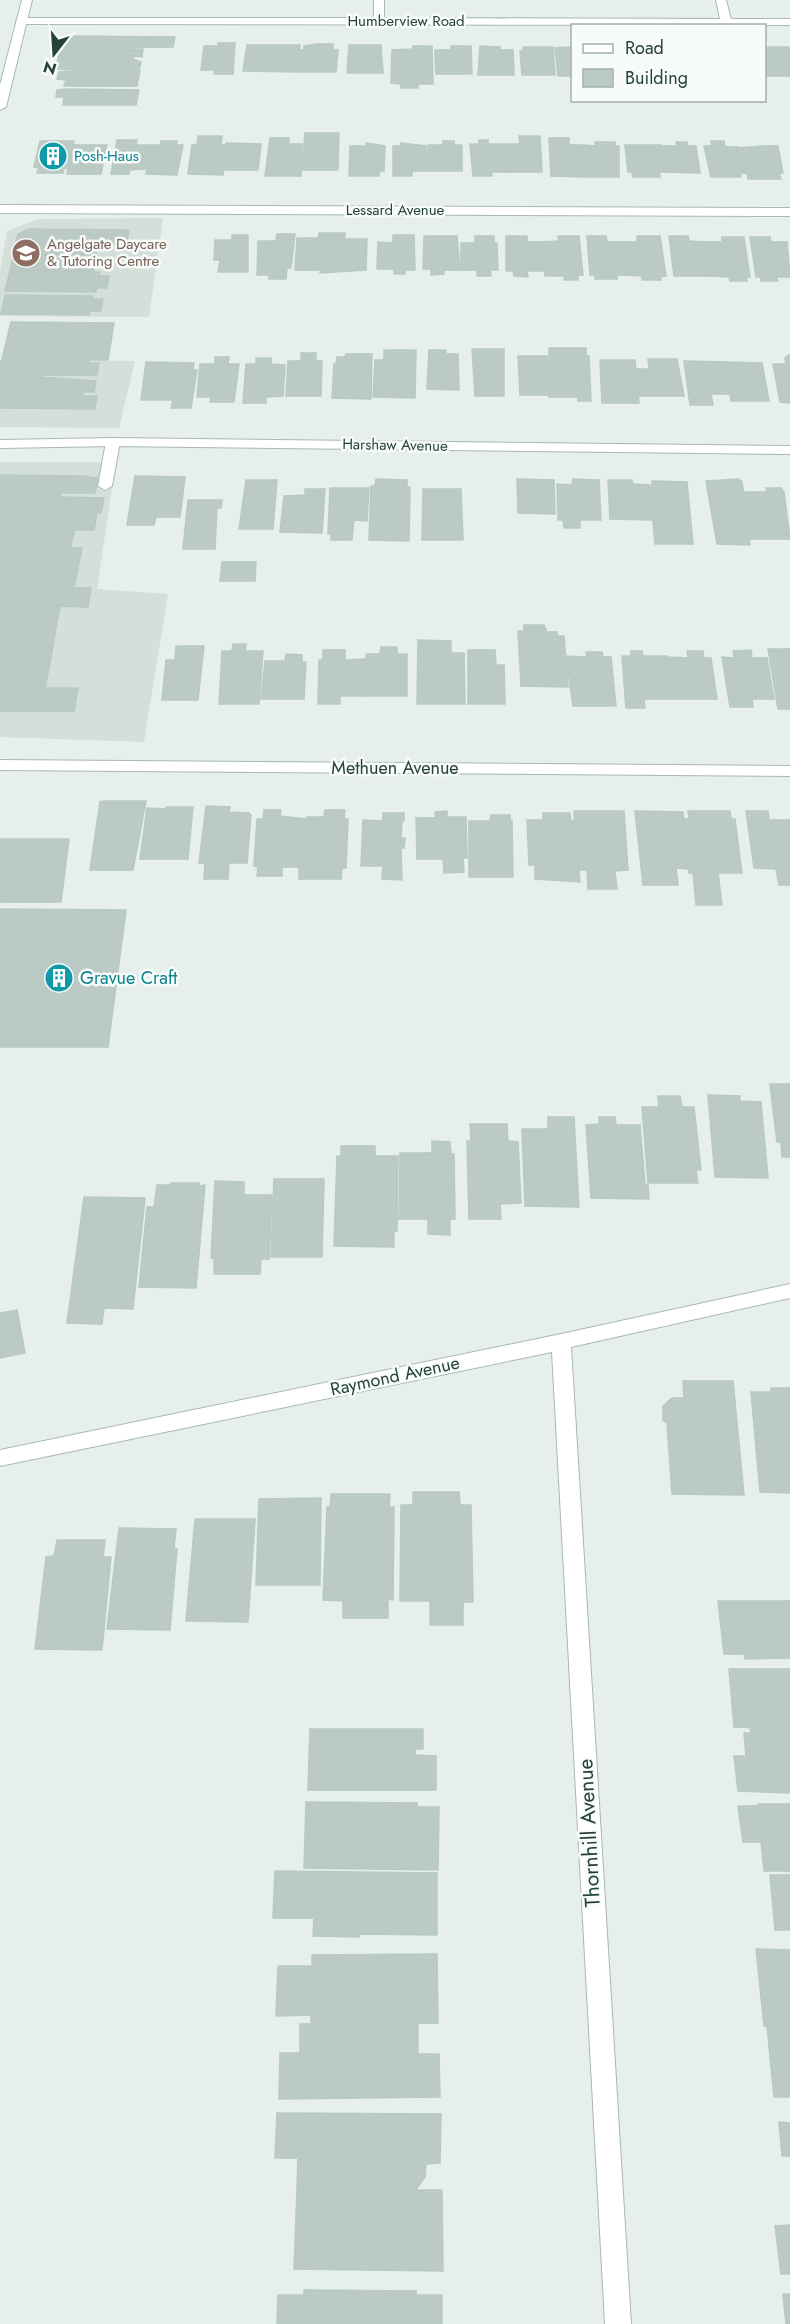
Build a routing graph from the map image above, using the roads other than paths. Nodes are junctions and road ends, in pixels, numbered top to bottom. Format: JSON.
{"nodes":[{"id":1,"x":27,"y":0,"type":"edge"},
{"id":2,"x":379,"y":0,"type":"edge"},
{"id":3,"x":721,"y":0,"type":"edge"},
{"id":4,"x":379,"y":20,"type":"junction"},
{"id":5,"x":21,"y":21,"type":"junction"},
{"id":6,"x":726,"y":22,"type":"junction"},
{"id":7,"x":790,"y":22,"type":"edge"},
{"id":8,"x":0,"y":107,"type":"edge"},
{"id":9,"x":0,"y":209,"type":"edge"},
{"id":10,"x":790,"y":212,"type":"edge"},
{"id":11,"x":113,"y":442,"type":"junction"},
{"id":12,"x":0,"y":444,"type":"edge"},
{"id":13,"x":790,"y":450,"type":"edge"},
{"id":14,"x":105,"y":486,"type":"dead end"},
{"id":15,"x":0,"y":765,"type":"edge"},
{"id":16,"x":790,"y":771,"type":"edge"},
{"id":17,"x":790,"y":1290,"type":"edge"},
{"id":18,"x":561,"y":1342,"type":"junction"},
{"id":19,"x":0,"y":1458,"type":"edge"},
{"id":20,"x":618,"y":2324,"type":"edge"}],
"edges":[{"from":1,"to":5,"type":"street"},
{"from":2,"to":4,"type":"street"},
{"from":3,"to":6,"type":"street"},
{"from":4,"to":5,"type":"street","name":"Humberview Road"},
{"from":4,"to":6,"type":"street","name":"Humberview Road"},
{"from":5,"to":8,"type":"street"},
{"from":6,"to":7,"type":"street","name":"Humberview Road"},
{"from":9,"to":10,"type":"street","name":"Lessard Avenue"},
{"from":11,"to":12,"type":"street","name":"Harshaw Avenue"},
{"from":11,"to":13,"type":"street","name":"Harshaw Avenue"},
{"from":11,"to":14,"type":"street"},
{"from":15,"to":16,"type":"street","name":"Methuen Avenue"},
{"from":17,"to":18,"type":"street","name":"Raymond Avenue"},
{"from":18,"to":19,"type":"street","name":"Raymond Avenue"},
{"from":18,"to":20,"type":"street","name":"Thornhill Avenue"}]}
